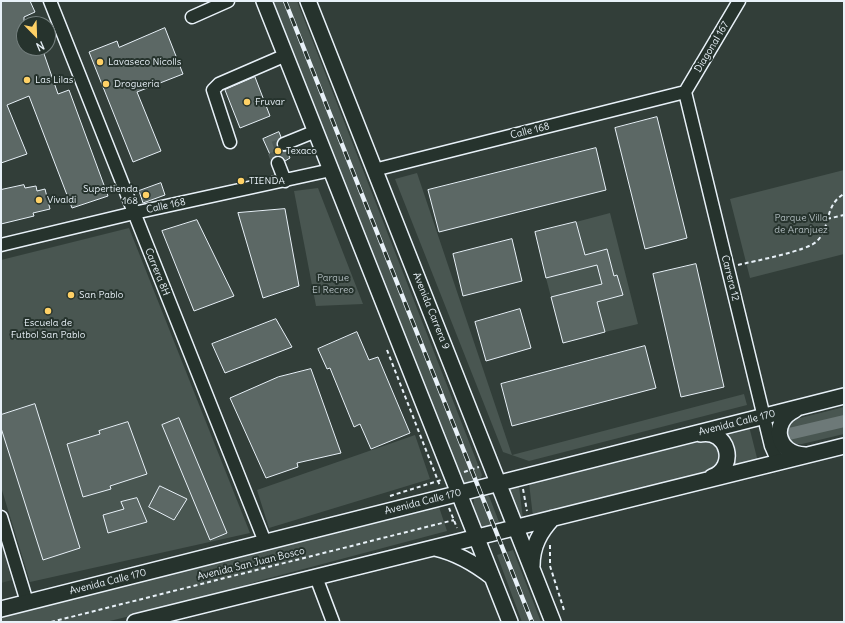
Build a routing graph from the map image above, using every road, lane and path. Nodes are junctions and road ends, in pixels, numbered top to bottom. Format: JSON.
{"nodes":[{"id":1,"x":50,"y":1,"type":"edge"},
{"id":2,"x":228,"y":1,"type":"edge"},
{"id":3,"x":264,"y":1,"type":"edge"},
{"id":4,"x":308,"y":1,"type":"edge"},
{"id":5,"x":739,"y":1,"type":"edge"},
{"id":6,"x":192,"y":17,"type":"dead end"},
{"id":7,"x":286,"y":54,"type":"junction"},
{"id":8,"x":685,"y":92,"type":"junction"},
{"id":9,"x":316,"y":131,"type":"junction"},
{"id":10,"x":230,"y":142,"type":"dead end"},
{"id":11,"x":284,"y":144,"type":"tunnel mouth"},
{"id":12,"x":278,"y":164,"type":"tunnel mouth"},
{"id":13,"x":331,"y":170,"type":"junction"},
{"id":14,"x":374,"y":170,"type":"junction"},
{"id":15,"x":285,"y":181,"type":"junction"},
{"id":16,"x":844,"y":194,"type":"edge"},
{"id":17,"x":134,"y":213,"type":"junction"},
{"id":18,"x":844,"y":215,"type":"edge"},
{"id":19,"x":827,"y":219,"type":"junction"},
{"id":20,"x":1,"y":245,"type":"edge"},
{"id":21,"x":727,"y":267,"type":"junction"},
{"id":22,"x":844,"y":396,"type":"edge"},
{"id":23,"x":804,"y":406,"type":"junction"},
{"id":24,"x":763,"y":416,"type":"junction"},
{"id":25,"x":686,"y":436,"type":"junction"},
{"id":26,"x":844,"y":446,"type":"edge"},
{"id":27,"x":806,"y":455,"type":"junction"},
{"id":28,"x":781,"y":461,"type":"junction"},
{"id":29,"x":703,"y":480,"type":"junction"},
{"id":30,"x":499,"y":483,"type":"junction"},
{"id":31,"x":522,"y":485,"type":"dead end"},
{"id":32,"x":459,"y":493,"type":"junction"},
{"id":33,"x":448,"y":504,"type":"dead end"},
{"id":34,"x":527,"y":511,"type":"dead end"},
{"id":35,"x":1,"y":517,"type":"edge"},
{"id":36,"x":553,"y":518,"type":"junction"},
{"id":37,"x":454,"y":520,"type":"junction"},
{"id":38,"x":516,"y":527,"type":"junction"},
{"id":39,"x":457,"y":528,"type":"dead end"},
{"id":40,"x":476,"y":537,"type":"junction"},
{"id":41,"x":550,"y":538,"type":"dead end"},
{"id":42,"x":265,"y":542,"type":"junction"},
{"id":43,"x":434,"y":547,"type":"junction"},
{"id":44,"x":532,"y":567,"type":"junction"},
{"id":45,"x":316,"y":577,"type":"junction"},
{"id":46,"x":492,"y":577,"type":"junction"},
{"id":47,"x":27,"y":602,"type":"junction"},
{"id":48,"x":2,"y":609,"type":"edge"},
{"id":49,"x":564,"y":611,"type":"dead end"},
{"id":50,"x":51,"y":622,"type":"edge"},
{"id":51,"x":135,"y":622,"type":"edge"},
{"id":52,"x":333,"y":622,"type":"edge"},
{"id":53,"x":510,"y":622,"type":"edge"},
{"id":54,"x":554,"y":622,"type":"edge"}],
"edges":[{"from":1,"to":17,"type":"street","name":"Carrera 8H"},
{"from":2,"to":6,"type":"street"},
{"from":3,"to":7,"type":"main road"},
{"from":4,"to":14,"type":"main road","name":"Avenida Carrera 9"},
{"from":5,"to":8,"type":"street","name":"Diagonal 167"},
{"from":7,"to":9,"type":"main road"},
{"from":7,"to":10,"type":"street"},
{"from":8,"to":14,"type":"street","name":"Calle 168"},
{"from":8,"to":21,"type":"street","name":"Carrera 12"},
{"from":9,"to":11,"type":"street"},
{"from":9,"to":13,"type":"main road"},
{"from":12,"to":15,"type":"street"},
{"from":13,"to":15,"type":"street","name":"Calle 168"},
{"from":13,"to":32,"type":"main road"},
{"from":14,"to":30,"type":"main road","name":"Avenida Carrera 9"},
{"from":15,"to":17,"type":"street","name":"Calle 168"},
{"from":16,"to":19,"type":"path"},
{"from":17,"to":20,"type":"street","name":"Calle 168"},
{"from":17,"to":42,"type":"street","name":"Carrera 8H"},
{"from":18,"to":19,"type":"path"},
{"from":19,"to":21,"type":"path"},
{"from":21,"to":24,"type":"street","name":"Carrera 12"},
{"from":22,"to":23,"type":"main road","name":"Avenida Calle 170"},
{"from":23,"to":24,"type":"main road","name":"Avenida Calle 170"},
{"from":23,"to":27,"type":"main road"},
{"from":24,"to":25,"type":"main road","name":"Avenida Calle 170"},
{"from":24,"to":28,"type":"street","name":"Carrera 12"},
{"from":25,"to":29,"type":"main road"},
{"from":25,"to":30,"type":"main road","name":"Avenida Calle 170"},
{"from":26,"to":27,"type":"main road"},
{"from":27,"to":28,"type":"main road"},
{"from":28,"to":29,"type":"main road"},
{"from":29,"to":36,"type":"main road"},
{"from":30,"to":32,"type":"main road","name":"Avenida Calle 170"},
{"from":30,"to":38,"type":"main road","name":"Avenida Carrera 9"},
{"from":31,"to":34,"type":"path"},
{"from":32,"to":40,"type":"main road"},
{"from":32,"to":42,"type":"main road","name":"Avenida Calle 170"},
{"from":33,"to":37,"type":"path"},
{"from":35,"to":47,"type":"street"},
{"from":36,"to":38,"type":"main road"},
{"from":36,"to":44,"type":"main road"},
{"from":37,"to":39,"type":"path"},
{"from":37,"to":50,"type":"path","name":"Avenida San Juan Bosco"},
{"from":38,"to":40,"type":"main road"},
{"from":38,"to":44,"type":"main road","name":"Avenida Carrera 9"},
{"from":40,"to":43,"type":"main road"},
{"from":40,"to":46,"type":"main road"},
{"from":41,"to":49,"type":"path"},
{"from":42,"to":47,"type":"main road","name":"Avenida Calle 170"},
{"from":43,"to":45,"type":"main road"},
{"from":43,"to":46,"type":"main road"},
{"from":44,"to":54,"type":"main road","name":"Avenida Carrera 9"},
{"from":45,"to":51,"type":"main road"},
{"from":45,"to":52,"type":"street"},
{"from":46,"to":53,"type":"main road"},
{"from":47,"to":48,"type":"main road","name":"Avenida Calle 170"}]}
